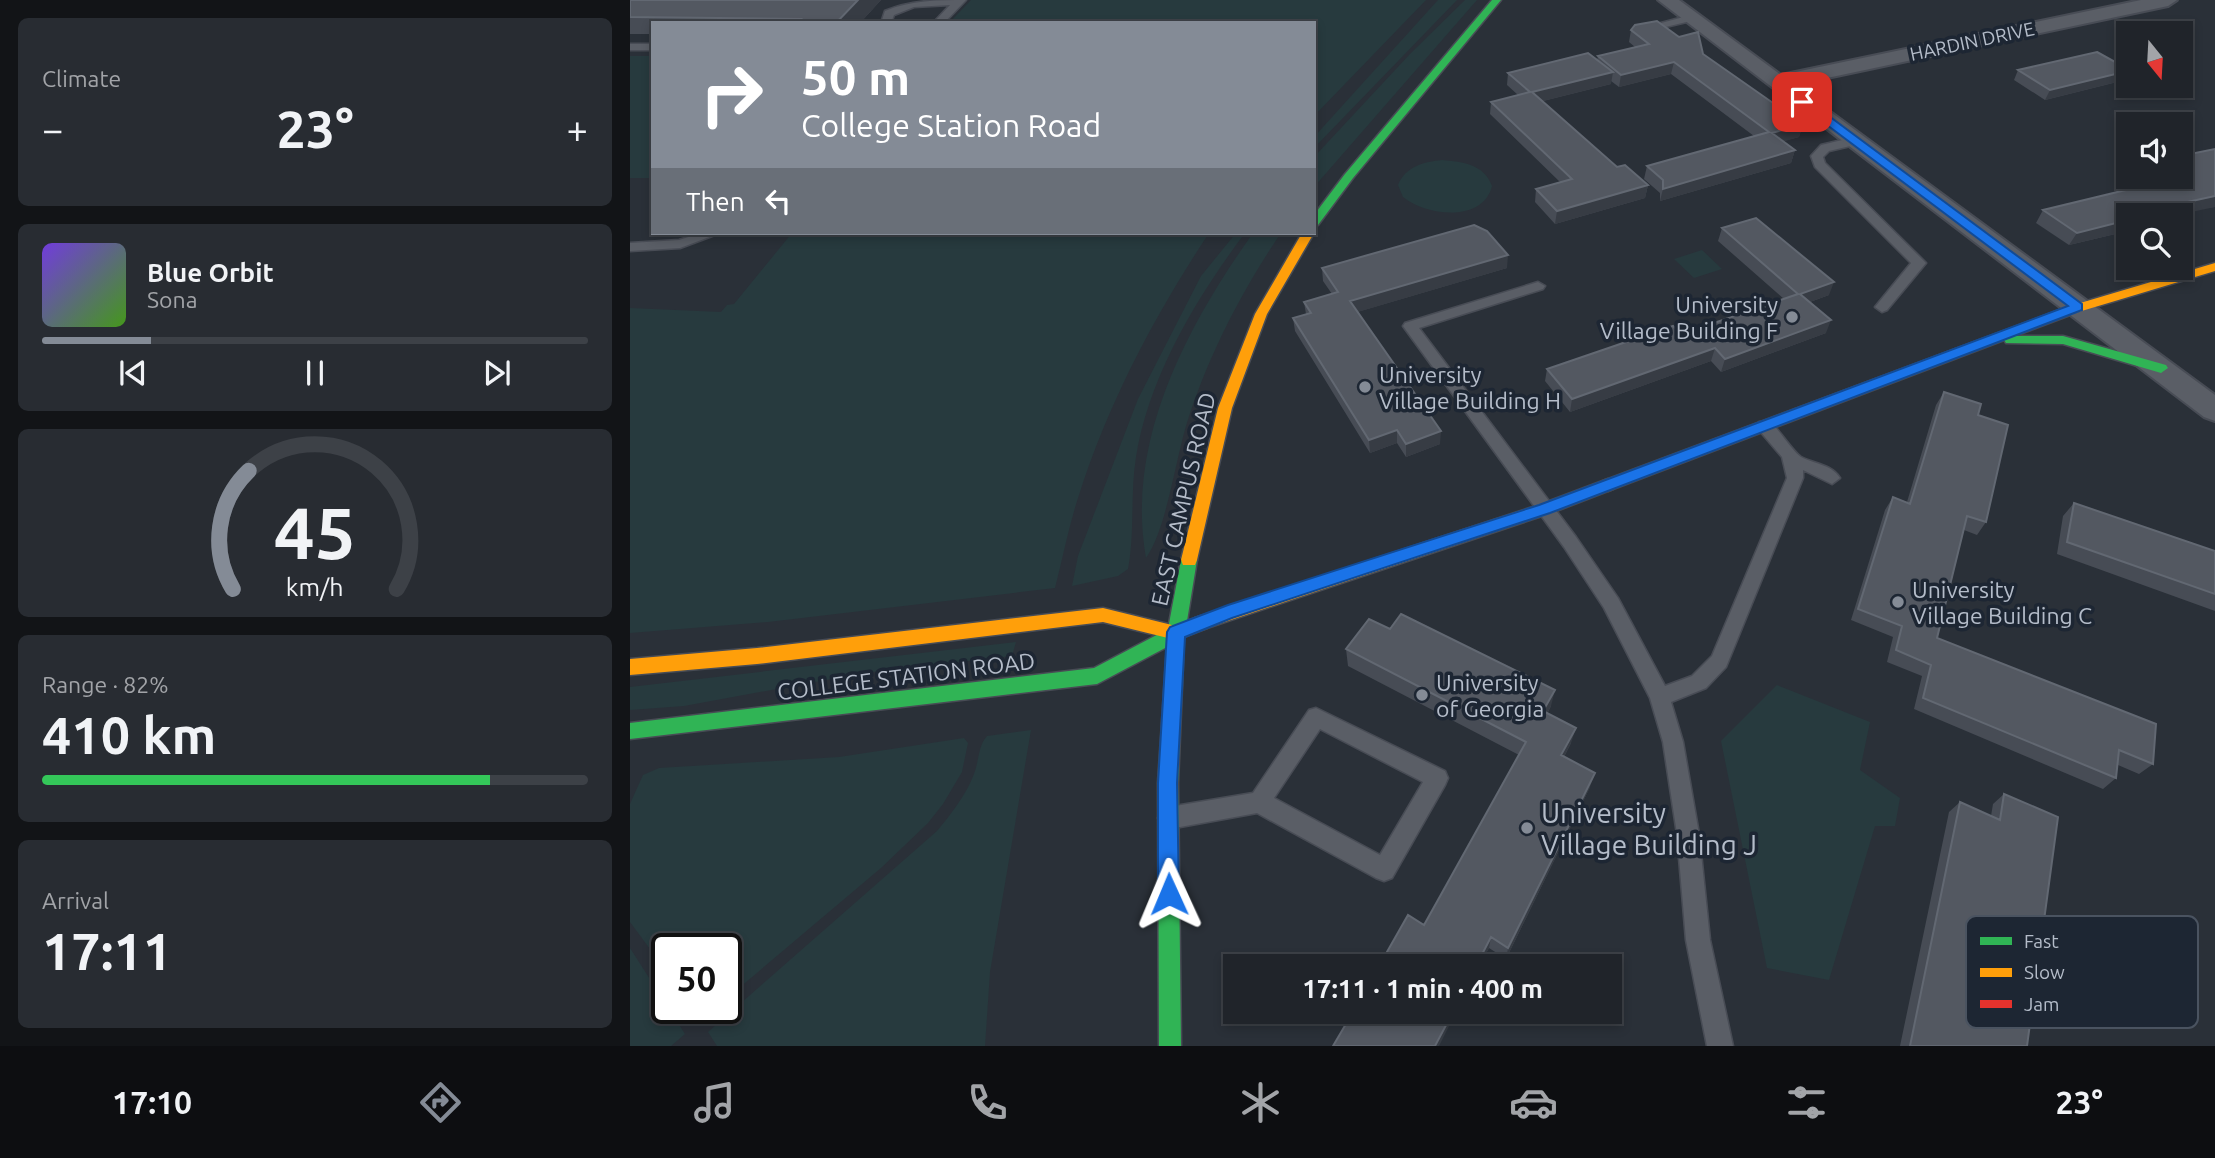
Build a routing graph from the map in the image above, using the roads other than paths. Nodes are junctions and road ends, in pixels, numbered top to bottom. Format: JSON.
{"nodes":[{"id":1,"x":1497,"y":0,"type":"edge"},
{"id":2,"x":1667,"y":0,"type":"edge"},
{"id":3,"x":2168,"y":0,"type":"edge"},
{"id":4,"x":912,"y":1,"type":"edge"},
{"id":5,"x":960,"y":2,"type":"edge"},
{"id":6,"x":1691,"y":18,"type":"junction"},
{"id":7,"x":886,"y":21,"type":"edge"},
{"id":8,"x":940,"y":21,"type":"edge"},
{"id":9,"x":1634,"y":32,"type":"edge"},
{"id":10,"x":630,"y":47,"type":"edge"},
{"id":11,"x":651,"y":47,"type":"edge"},
{"id":12,"x":1776,"y":82,"type":"junction"},
{"id":13,"x":1855,"y":141,"type":"junction"},
{"id":14,"x":1316,"y":220,"type":"edge"},
{"id":15,"x":707,"y":235,"type":"edge"},
{"id":16,"x":1307,"y":235,"type":"edge"},
{"id":17,"x":630,"y":247,"type":"edge"},
{"id":18,"x":2215,"y":267,"type":"edge"},
{"id":19,"x":1538,"y":286,"type":"dead end"},
{"id":20,"x":1882,"y":307,"type":"dead end"},
{"id":21,"x":2077,"y":307,"type":"junction"},
{"id":22,"x":1988,"y":340,"type":"junction"},
{"id":23,"x":2161,"y":368,"type":"junction"},
{"id":24,"x":2215,"y":410,"type":"edge"},
{"id":25,"x":1765,"y":426,"type":"junction"},
{"id":26,"x":1794,"y":461,"type":"junction"},
{"id":27,"x":1832,"y":478,"type":"dead end"},
{"id":28,"x":1545,"y":509,"type":"junction"},
{"id":29,"x":1176,"y":632,"type":"junction"},
{"id":30,"x":630,"y":667,"type":"edge"},
{"id":31,"x":1660,"y":697,"type":"junction"},
{"id":32,"x":630,"y":731,"type":"edge"},
{"id":33,"x":1259,"y":802,"type":"junction"},
{"id":34,"x":1168,"y":819,"type":"junction"},
{"id":35,"x":1170,"y":1046,"type":"edge"},
{"id":36,"x":1720,"y":1046,"type":"edge"}],
"edges":[{"from":1,"to":14,"type":"main road"},
{"from":2,"to":6,"type":"street"},
{"from":3,"to":12,"type":"street","name":"HARDIN DRIVE"},
{"from":4,"to":5,"type":"lane"},
{"from":4,"to":7,"type":"lane"},
{"from":5,"to":8,"type":"lane"},
{"from":6,"to":9,"type":"lane"},
{"from":6,"to":12,"type":"street"},
{"from":10,"to":11,"type":"lane"},
{"from":12,"to":13,"type":"street"},
{"from":13,"to":20,"type":"lane"},
{"from":13,"to":21,"type":"street"},
{"from":15,"to":17,"type":"lane"},
{"from":16,"to":29,"type":"main road","name":"EAST CAMPUS ROAD"},
{"from":18,"to":21,"type":"main road","name":"COLLEGE STATION ROAD"},
{"from":19,"to":28,"type":"lane"},
{"from":21,"to":22,"type":"main road","name":"COLLEGE STATION ROAD"},
{"from":21,"to":23,"type":"street"},
{"from":22,"to":23,"type":"main road"},
{"from":22,"to":25,"type":"main road","name":"COLLEGE STATION ROAD"},
{"from":23,"to":24,"type":"street"},
{"from":25,"to":26,"type":"lane"},
{"from":25,"to":28,"type":"main road","name":"COLLEGE STATION ROAD"},
{"from":26,"to":27,"type":"lane"},
{"from":26,"to":31,"type":"lane"},
{"from":28,"to":29,"type":"main road","name":"COLLEGE STATION ROAD"},
{"from":28,"to":31,"type":"lane"},
{"from":29,"to":30,"type":"main road","name":"COLLEGE STATION ROAD"},
{"from":29,"to":32,"type":"main road","name":"COLLEGE STATION ROAD"},
{"from":29,"to":34,"type":"main road","name":"EAST CAMPUS ROAD"},
{"from":31,"to":36,"type":"lane"},
{"from":33,"to":33,"type":"lane"},
{"from":33,"to":34,"type":"lane"},
{"from":34,"to":35,"type":"main road","name":"EAST CAMPUS ROAD"}]}
